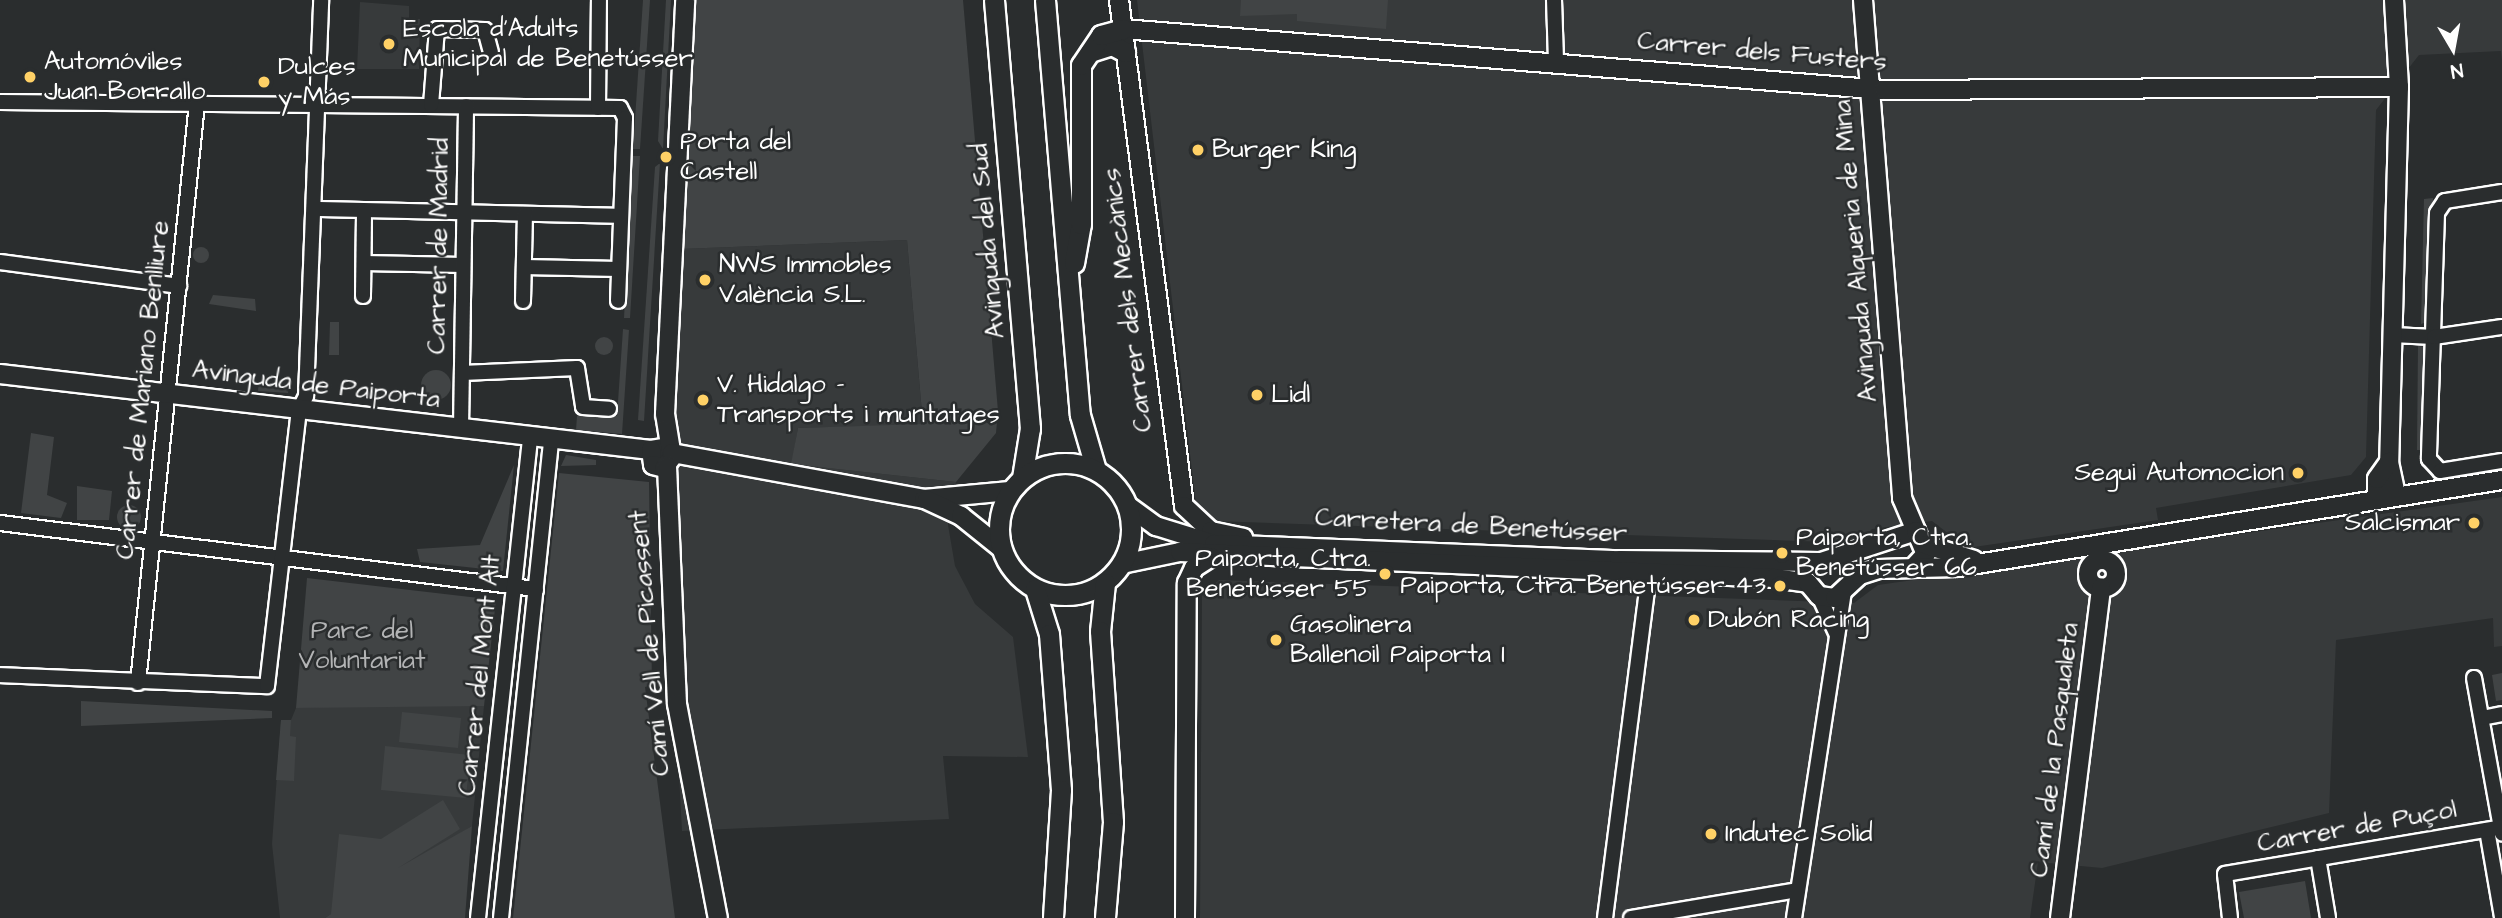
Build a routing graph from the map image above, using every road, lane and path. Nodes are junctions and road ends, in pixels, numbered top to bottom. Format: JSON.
{"nodes":[{"id":1,"x":321,"y":0,"type":"edge"},
{"id":2,"x":599,"y":0,"type":"edge"},
{"id":3,"x":685,"y":0,"type":"edge"},
{"id":4,"x":994,"y":0,"type":"edge"},
{"id":5,"x":1045,"y":0,"type":"edge"},
{"id":6,"x":1119,"y":0,"type":"edge"},
{"id":7,"x":1555,"y":0,"type":"edge"},
{"id":8,"x":1863,"y":0,"type":"edge"},
{"id":9,"x":2394,"y":0,"type":"edge"},
{"id":10,"x":1122,"y":29,"type":"junction"},
{"id":11,"x":491,"y":52,"type":"dead end"},
{"id":12,"x":1125,"y":52,"type":"junction"},
{"id":13,"x":1086,"y":54,"type":"junction"},
{"id":14,"x":1556,"y":61,"type":"junction"},
{"id":15,"x":2399,"y":87,"type":"junction"},
{"id":16,"x":1870,"y":88,"type":"junction"},
{"id":17,"x":0,"y":102,"type":"edge"},
{"id":18,"x":197,"y":103,"type":"junction"},
{"id":19,"x":320,"y":103,"type":"junction"},
{"id":20,"x":431,"y":105,"type":"junction"},
{"id":21,"x":466,"y":106,"type":"junction"},
{"id":22,"x":598,"y":108,"type":"junction"},
{"id":23,"x":2502,"y":192,"type":"edge"},
{"id":24,"x":316,"y":209,"type":"junction"},
{"id":25,"x":364,"y":211,"type":"junction"},
{"id":26,"x":464,"y":212,"type":"junction"},
{"id":27,"x":525,"y":214,"type":"junction"},
{"id":28,"x":620,"y":216,"type":"junction"},
{"id":29,"x":0,"y":262,"type":"edge"},
{"id":30,"x":364,"y":263,"type":"junction"},
{"id":31,"x":463,"y":265,"type":"junction"},
{"id":32,"x":524,"y":267,"type":"junction"},
{"id":33,"x":619,"y":270,"type":"junction"},
{"id":34,"x":179,"y":286,"type":"junction"},
{"id":35,"x":1069,"y":292,"type":"junction"},
{"id":36,"x":363,"y":296,"type":"dead end"},
{"id":37,"x":523,"y":300,"type":"dead end"},
{"id":38,"x":618,"y":301,"type":"dead end"},
{"id":39,"x":2502,"y":327,"type":"edge"},
{"id":40,"x":2392,"y":335,"type":"junction"},
{"id":41,"x":2434,"y":337,"type":"junction"},
{"id":42,"x":462,"y":373,"type":"junction"},
{"id":43,"x":0,"y":374,"type":"edge"},
{"id":44,"x":167,"y":394,"type":"junction"},
{"id":45,"x":609,"y":409,"type":"dead end"},
{"id":46,"x":299,"y":410,"type":"junction"},
{"id":47,"x":461,"y":428,"type":"junction"},
{"id":48,"x":530,"y":436,"type":"junction"},
{"id":49,"x":551,"y":439,"type":"junction"},
{"id":50,"x":662,"y":457,"type":"junction"},
{"id":51,"x":2502,"y":461,"type":"edge"},
{"id":52,"x":2389,"y":462,"type":"junction"},
{"id":53,"x":1096,"y":470,"type":"junction"},
{"id":54,"x":2502,"y":480,"type":"edge"},
{"id":55,"x":1016,"y":484,"type":"junction"},
{"id":56,"x":2396,"y":496,"type":"junction"},
{"id":57,"x":1902,"y":498,"type":"junction"},
{"id":58,"x":924,"y":499,"type":"junction"},
{"id":59,"x":2377,"y":499,"type":"junction"},
{"id":60,"x":1127,"y":505,"type":"junction"},
{"id":61,"x":0,"y":523,"type":"edge"},
{"id":62,"x":1893,"y":534,"type":"junction"},
{"id":63,"x":1921,"y":538,"type":"junction"},
{"id":64,"x":152,"y":540,"type":"junction"},
{"id":65,"x":1259,"y":543,"type":"junction"},
{"id":66,"x":1001,"y":548,"type":"junction"},
{"id":67,"x":2099,"y":551,"type":"junction"},
{"id":68,"x":281,"y":557,"type":"junction"},
{"id":69,"x":1211,"y":557,"type":"junction"},
{"id":70,"x":1978,"y":561,"type":"junction"},
{"id":71,"x":1821,"y":562,"type":"junction"},
{"id":72,"x":1122,"y":564,"type":"junction"},
{"id":73,"x":1913,"y":567,"type":"junction"},
{"id":74,"x":1649,"y":575,"type":"junction"},
{"id":75,"x":1105,"y":583,"type":"junction"},
{"id":76,"x":513,"y":586,"type":"junction"},
{"id":77,"x":536,"y":589,"type":"junction"},
{"id":78,"x":1035,"y":589,"type":"junction"},
{"id":79,"x":1813,"y":589,"type":"junction"},
{"id":80,"x":1844,"y":592,"type":"junction"},
{"id":81,"x":1836,"y":633,"type":"junction"},
{"id":82,"x":0,"y":676,"type":"edge"},
{"id":83,"x":2474,"y":678,"type":"dead end"},
{"id":84,"x":138,"y":683,"type":"junction"},
{"id":85,"x":2502,"y":714,"type":"edge"},
{"id":86,"x":2482,"y":718,"type":"junction"},
{"id":87,"x":2498,"y":830,"type":"edge"},
{"id":88,"x":1113,"y":856,"type":"junction"},
{"id":89,"x":2318,"y":858,"type":"junction"},
{"id":90,"x":1798,"y":890,"type":"junction"},
{"id":91,"x":2502,"y":917,"type":"edge"},
{"id":92,"x":478,"y":918,"type":"edge"},
{"id":93,"x":502,"y":918,"type":"edge"},
{"id":94,"x":718,"y":918,"type":"edge"},
{"id":95,"x":1053,"y":918,"type":"edge"},
{"id":96,"x":1105,"y":918,"type":"edge"},
{"id":97,"x":1117,"y":918,"type":"edge"},
{"id":98,"x":1185,"y":918,"type":"edge"},
{"id":99,"x":1605,"y":918,"type":"edge"},
{"id":100,"x":1631,"y":918,"type":"edge"},
{"id":101,"x":1794,"y":918,"type":"edge"},
{"id":102,"x":2060,"y":918,"type":"edge"},
{"id":103,"x":2230,"y":918,"type":"edge"},
{"id":104,"x":2328,"y":918,"type":"edge"}],
"edges":[{"from":1,"to":19,"type":"street"},
{"from":2,"to":22,"type":"street"},
{"from":3,"to":50,"type":"street","name":"Camí Vell de Picassent"},
{"from":4,"to":55,"type":"main road","name":"Avinguda del Sud"},
{"from":5,"to":35,"type":"main road"},
{"from":6,"to":10,"type":"street","name":"Carrer dels Mecànics"},
{"from":7,"to":14,"type":"street"},
{"from":8,"to":16,"type":"street","name":"Avinguda Alqueria de Mina"},
{"from":9,"to":15,"type":"street"},
{"from":10,"to":12,"type":"street","name":"Carrer dels Mecànics"},
{"from":10,"to":13,"type":"main road"},
{"from":10,"to":14,"type":"street","name":"Carrer dels Fusters"},
{"from":11,"to":20,"type":"street"},
{"from":12,"to":13,"type":"main road"},
{"from":12,"to":65,"type":"street","name":"Carrer dels Mecànics"},
{"from":13,"to":35,"type":"main road"},
{"from":14,"to":16,"type":"street","name":"Carrer dels Fusters"},
{"from":15,"to":16,"type":"street","name":"Carrer dels Fusters"},
{"from":15,"to":40,"type":"street"},
{"from":16,"to":57,"type":"street","name":"Avinguda Alqueria de Mina"},
{"from":17,"to":18,"type":"street"},
{"from":18,"to":19,"type":"street"},
{"from":18,"to":34,"type":"street","name":"Carrer de Mariano Benlliure"},
{"from":19,"to":20,"type":"street"},
{"from":19,"to":24,"type":"street"},
{"from":20,"to":21,"type":"street"},
{"from":21,"to":22,"type":"street"},
{"from":21,"to":26,"type":"street","name":"Carrer de Madrid"},
{"from":22,"to":28,"type":"street"},
{"from":23,"to":41,"type":"street"},
{"from":24,"to":25,"type":"street"},
{"from":24,"to":46,"type":"street"},
{"from":25,"to":26,"type":"street"},
{"from":25,"to":30,"type":"street"},
{"from":26,"to":27,"type":"street"},
{"from":26,"to":31,"type":"street","name":"Carrer de Madrid"},
{"from":27,"to":28,"type":"street"},
{"from":27,"to":32,"type":"street"},
{"from":28,"to":33,"type":"street"},
{"from":29,"to":34,"type":"street"},
{"from":30,"to":31,"type":"street"},
{"from":30,"to":36,"type":"street"},
{"from":31,"to":42,"type":"street","name":"Carrer de Madrid"},
{"from":32,"to":33,"type":"street"},
{"from":32,"to":37,"type":"street"},
{"from":33,"to":38,"type":"street"},
{"from":34,"to":44,"type":"street","name":"Carrer de Mariano Benlliure"},
{"from":35,"to":53,"type":"main road"},
{"from":39,"to":41,"type":"street"},
{"from":40,"to":41,"type":"street"},
{"from":40,"to":52,"type":"street"},
{"from":41,"to":51,"type":"street"},
{"from":42,"to":45,"type":"street"},
{"from":42,"to":47,"type":"street","name":"Carrer de Madrid"},
{"from":43,"to":44,"type":"street","name":"Avinguda de Paiporta"},
{"from":44,"to":46,"type":"street","name":"Avinguda de Paiporta"},
{"from":44,"to":64,"type":"street","name":"Carrer de Mariano Benlliure"},
{"from":46,"to":47,"type":"street","name":"Avinguda de Paiporta"},
{"from":46,"to":68,"type":"street"},
{"from":47,"to":48,"type":"street","name":"Avinguda de Paiporta"},
{"from":48,"to":49,"type":"street","name":"Avinguda de Paiporta"},
{"from":48,"to":76,"type":"street","name":"Carrer del Mont Alt"},
{"from":49,"to":50,"type":"street","name":"Avinguda de Paiporta"},
{"from":49,"to":77,"type":"street","name":"Carrer del Mont Alt"},
{"from":50,"to":58,"type":"street"},
{"from":50,"to":94,"type":"street","name":"Camí Vell de Picassent"},
{"from":52,"to":56,"type":"street"},
{"from":52,"to":59,"type":"street"},
{"from":53,"to":55,"type":"main road"},
{"from":53,"to":60,"type":"main road"},
{"from":54,"to":56,"type":"street","name":"Carretera de Benetússer"},
{"from":55,"to":58,"type":"street"},
{"from":55,"to":66,"type":"main road"},
{"from":56,"to":59,"type":"street","name":"Carretera de Benetússer"},
{"from":57,"to":62,"type":"street","name":"Avinguda Alqueria de Mina"},
{"from":57,"to":63,"type":"street","name":"Avinguda Alqueria de Mina"},
{"from":58,"to":66,"type":"street"},
{"from":59,"to":67,"type":"street","name":"Carretera de Benetússer"},
{"from":60,"to":65,"type":"street","name":"Carretera de Benetússer"},
{"from":60,"to":72,"type":"main road"},
{"from":61,"to":64,"type":"street"},
{"from":62,"to":63,"type":"street","name":"Carretera de Benetússer"},
{"from":62,"to":71,"type":"street","name":"Carretera de Benetússer"},
{"from":63,"to":70,"type":"street","name":"Carretera de Benetússer"},
{"from":63,"to":73,"type":"street"},
{"from":64,"to":68,"type":"street"},
{"from":64,"to":84,"type":"street","name":"Carrer de Mariano Benlliure"},
{"from":65,"to":71,"type":"street","name":"Carretera de Benetússer"},
{"from":66,"to":78,"type":"main road"},
{"from":67,"to":70,"type":"street","name":"Carretera de Benetússer"},
{"from":67,"to":102,"type":"street","name":"Camí de la Pasqualeta"},
{"from":68,"to":76,"type":"street"},
{"from":68,"to":84,"type":"street"},
{"from":69,"to":72,"type":"street","name":"Carretera de Benetússer"},
{"from":69,"to":74,"type":"street","name":"Carretera de Benetússer"},
{"from":69,"to":98,"type":"street"},
{"from":70,"to":73,"type":"street","name":"Carretera de Benetússer"},
{"from":71,"to":79,"type":"street"},
{"from":72,"to":75,"type":"main road"},
{"from":73,"to":80,"type":"street","name":"Carretera de Benetússer"},
{"from":74,"to":79,"type":"street","name":"Carretera de Benetússer"},
{"from":74,"to":99,"type":"street"},
{"from":75,"to":78,"type":"main road"},
{"from":75,"to":88,"type":"main road"},
{"from":76,"to":77,"type":"street"},
{"from":76,"to":92,"type":"street","name":"Carrer del Mont Alt"},
{"from":77,"to":93,"type":"street","name":"Carrer del Mont Alt"},
{"from":78,"to":95,"type":"main road"},
{"from":79,"to":80,"type":"street","name":"Carretera de Benetússer"},
{"from":79,"to":81,"type":"street"},
{"from":80,"to":81,"type":"street"},
{"from":81,"to":90,"type":"street"},
{"from":82,"to":84,"type":"street"},
{"from":83,"to":86,"type":"street"},
{"from":85,"to":86,"type":"street"},
{"from":86,"to":87,"type":"street"},
{"from":87,"to":89,"type":"street","name":"Carrer de Puçol"},
{"from":87,"to":91,"type":"street"},
{"from":88,"to":96,"type":"main road"},
{"from":88,"to":97,"type":"main road"},
{"from":89,"to":103,"type":"street","name":"Carrer de Puçol"},
{"from":89,"to":104,"type":"street"},
{"from":90,"to":100,"type":"street"},
{"from":90,"to":101,"type":"street"}]}
